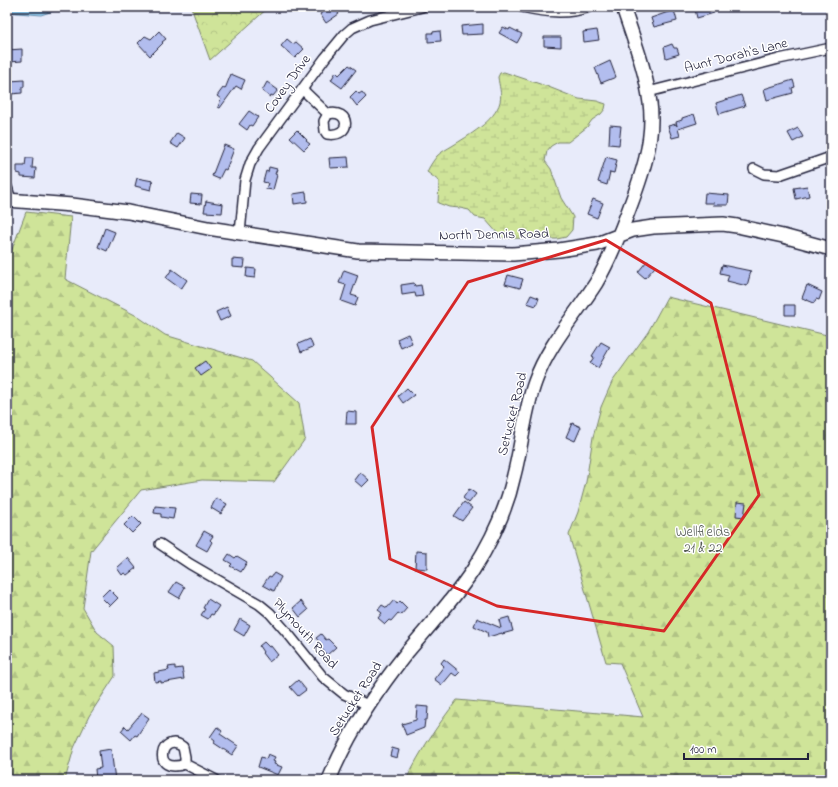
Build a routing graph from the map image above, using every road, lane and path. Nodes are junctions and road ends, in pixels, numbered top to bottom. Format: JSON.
{"nodes":[{"id":1,"x":422,"y":7,"type":"edge"},
{"id":2,"x":522,"y":7,"type":"edge"},
{"id":3,"x":589,"y":7,"type":"edge"},
{"id":4,"x":623,"y":7,"type":"edge"},
{"id":5,"x":831,"y":48,"type":"edge"},
{"id":6,"x":302,"y":89,"type":"junction"},
{"id":7,"x":648,"y":92,"type":"junction"},
{"id":8,"x":328,"y":114,"type":"dead end"},
{"id":9,"x":831,"y":157,"type":"edge"},
{"id":10,"x":754,"y":169,"type":"dead end"},
{"id":11,"x":7,"y":187,"type":"edge"},
{"id":12,"x":9,"y":200,"type":"edge"},
{"id":13,"x":240,"y":233,"type":"junction"},
{"id":14,"x":620,"y":234,"type":"junction"},
{"id":15,"x":831,"y":249,"type":"edge"},
{"id":16,"x":160,"y":544,"type":"dead end"},
{"id":17,"x":368,"y":705,"type":"junction"},
{"id":18,"x":185,"y":764,"type":"dead end"},
{"id":19,"x":216,"y":780,"type":"edge"},
{"id":20,"x":329,"y":780,"type":"edge"}],
"edges":[{"from":1,"to":6,"type":"street","name":"Covey Drive"},
{"from":2,"to":3,"type":"street"},
{"from":4,"to":7,"type":"main road","name":"Setucket Road"},
{"from":5,"to":7,"type":"street","name":"Aunt Dorah's Lane"},
{"from":6,"to":8,"type":"street"},
{"from":6,"to":13,"type":"street","name":"Covey Drive"},
{"from":7,"to":14,"type":"main road","name":"Setucket Road"},
{"from":9,"to":10,"type":"street"},
{"from":11,"to":12,"type":"street"},
{"from":12,"to":13,"type":"main road","name":"North Dennis Road"},
{"from":13,"to":14,"type":"main road","name":"North Dennis Road"},
{"from":14,"to":15,"type":"main road","name":"North Dennis Road"},
{"from":14,"to":17,"type":"main road","name":"Setucket Road"},
{"from":16,"to":17,"type":"street","name":"Plymouth Road"},
{"from":17,"to":20,"type":"main road","name":"Setucket Road"},
{"from":18,"to":19,"type":"street"}]}
